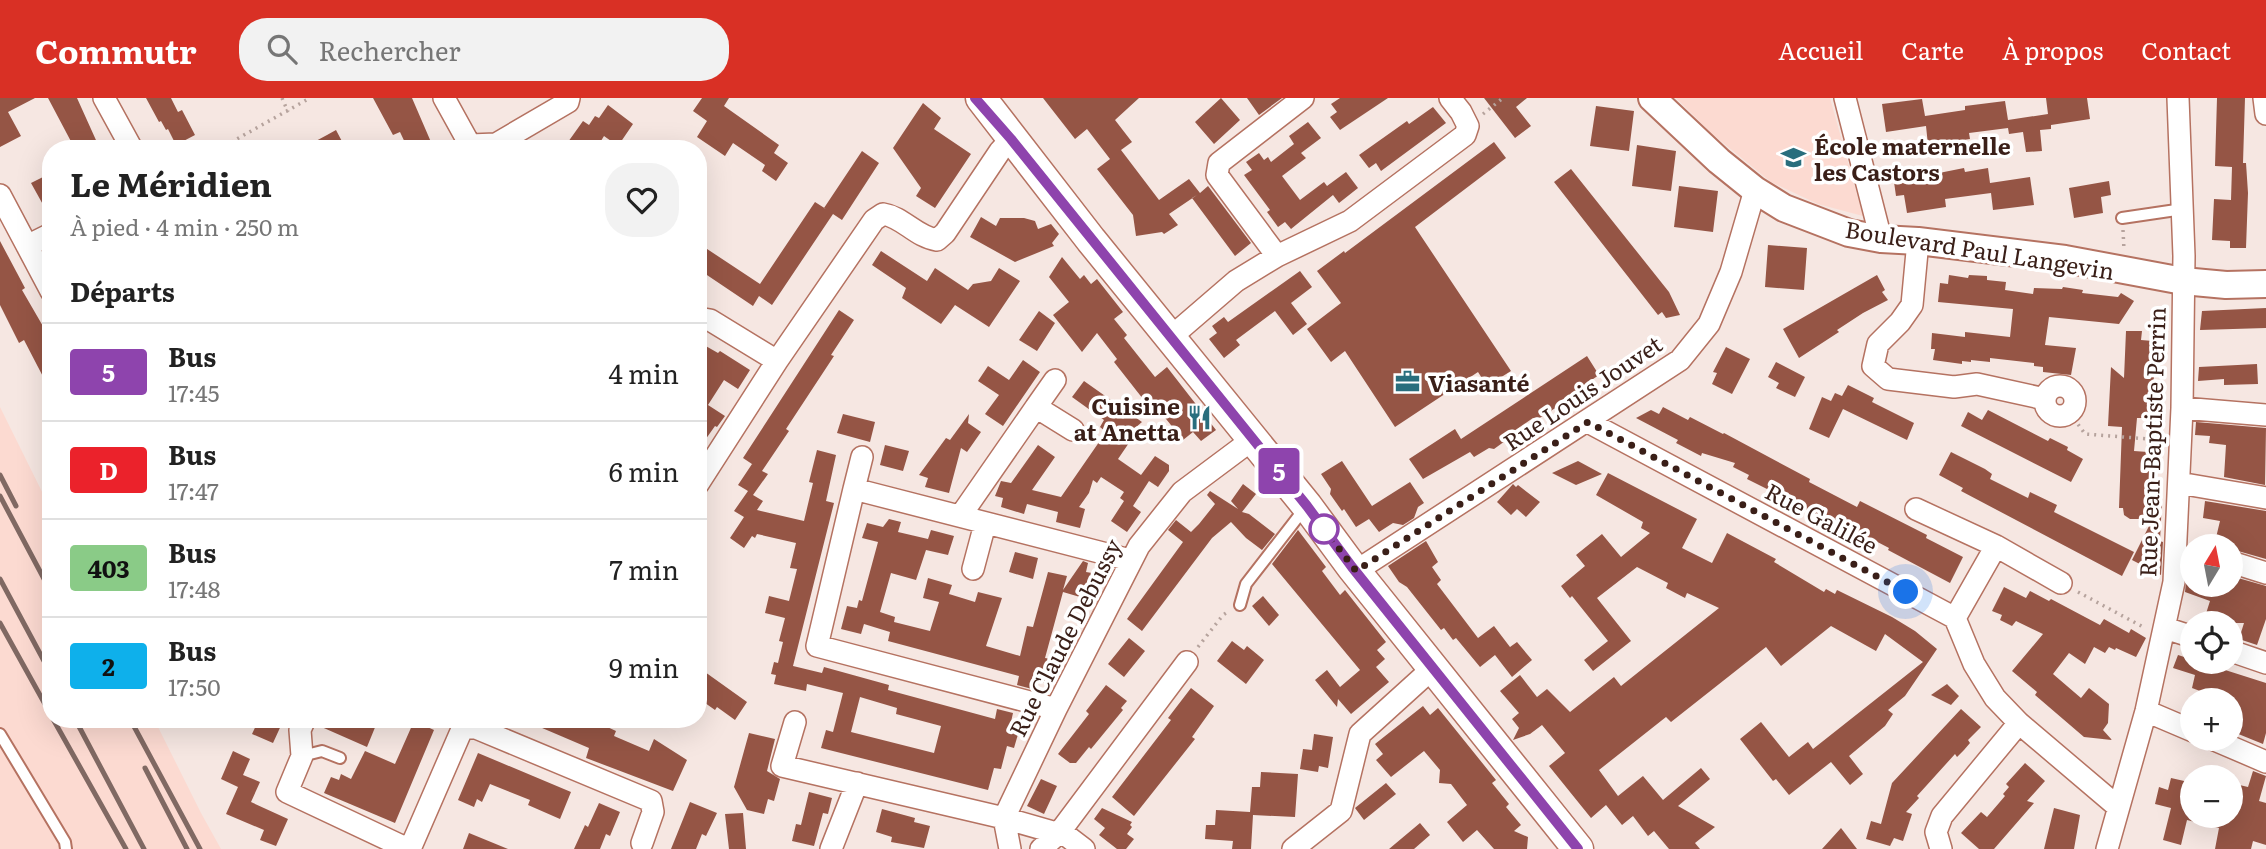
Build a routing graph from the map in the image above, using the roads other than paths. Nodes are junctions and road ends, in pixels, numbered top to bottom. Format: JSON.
{"nodes":[{"id":1,"x":104,"y":98,"type":"edge"},
{"id":2,"x":444,"y":98,"type":"edge"},
{"id":3,"x":569,"y":98,"type":"edge"},
{"id":4,"x":975,"y":98,"type":"edge"},
{"id":5,"x":981,"y":98,"type":"edge"},
{"id":6,"x":1303,"y":98,"type":"edge"},
{"id":7,"x":1450,"y":98,"type":"edge"},
{"id":8,"x":1652,"y":98,"type":"edge"},
{"id":9,"x":1845,"y":98,"type":"edge"},
{"id":10,"x":2178,"y":98,"type":"edge"},
{"id":11,"x":2264,"y":98,"type":"edge"},
{"id":12,"x":2266,"y":114,"type":"edge"},
{"id":13,"x":1011,"y":139,"type":"junction"},
{"id":14,"x":127,"y":140,"type":"edge"},
{"id":15,"x":465,"y":140,"type":"edge"},
{"id":16,"x":503,"y":140,"type":"edge"},
{"id":17,"x":1755,"y":190,"type":"junction"},
{"id":18,"x":0,"y":195,"type":"edge"},
{"id":19,"x":2183,"y":209,"type":"junction"},
{"id":20,"x":2122,"y":218,"type":"road end"},
{"id":21,"x":42,"y":238,"type":"edge"},
{"id":22,"x":1881,"y":239,"type":"junction"},
{"id":23,"x":1918,"y":241,"type":"junction"},
{"id":24,"x":27,"y":246,"type":"junction"},
{"id":25,"x":1277,"y":256,"type":"junction"},
{"id":26,"x":42,"y":275,"type":"edge"},
{"id":27,"x":2183,"y":281,"type":"junction"},
{"id":28,"x":2266,"y":284,"type":"edge"},
{"id":29,"x":707,"y":320,"type":"edge"},
{"id":30,"x":1171,"y":337,"type":"junction"},
{"id":31,"x":777,"y":361,"type":"junction"},
{"id":32,"x":1055,"y":380,"type":"dead end"},
{"id":33,"x":1036,"y":407,"type":"junction"},
{"id":34,"x":2182,"y":408,"type":"junction"},
{"id":35,"x":2070,"y":413,"type":"road end"},
{"id":36,"x":2266,"y":415,"type":"edge"},
{"id":37,"x":1588,"y":422,"type":"junction"},
{"id":38,"x":1073,"y":430,"type":"dead end"},
{"id":39,"x":1253,"y":439,"type":"junction"},
{"id":40,"x":862,"y":457,"type":"dead end"},
{"id":41,"x":707,"y":470,"type":"edge"},
{"id":42,"x":2179,"y":483,"type":"junction"},
{"id":43,"x":854,"y":489,"type":"junction"},
{"id":44,"x":2266,"y":498,"type":"edge"},
{"id":45,"x":1307,"y":506,"type":"junction"},
{"id":46,"x":1916,"y":509,"type":"dead end"},
{"id":47,"x":961,"y":515,"type":"junction"},
{"id":48,"x":985,"y":524,"type":"junction"},
{"id":49,"x":2184,"y":534,"type":"edge"},
{"id":50,"x":1996,"y":546,"type":"junction"},
{"id":51,"x":1130,"y":560,"type":"junction"},
{"id":52,"x":2180,"y":563,"type":"edge"},
{"id":53,"x":2244,"y":566,"type":"edge"},
{"id":54,"x":973,"y":569,"type":"dead end"},
{"id":55,"x":1356,"y":571,"type":"junction"},
{"id":56,"x":2266,"y":573,"type":"edge"},
{"id":57,"x":2061,"y":583,"type":"road end"},
{"id":58,"x":1240,"y":605,"type":"road end"},
{"id":59,"x":1955,"y":618,"type":"junction"},
{"id":60,"x":2164,"y":633,"type":"junction"},
{"id":61,"x":2180,"y":635,"type":"edge"},
{"id":62,"x":2243,"y":655,"type":"edge"},
{"id":63,"x":1187,"y":662,"type":"road end"},
{"id":64,"x":2266,"y":663,"type":"edge"},
{"id":65,"x":1434,"y":667,"type":"junction"},
{"id":66,"x":1056,"y":709,"type":"junction"},
{"id":67,"x":2146,"y":711,"type":"junction"},
{"id":68,"x":795,"y":722,"type":"dead end"},
{"id":69,"x":2020,"y":723,"type":"junction"},
{"id":70,"x":2180,"y":725,"type":"edge"},
{"id":71,"x":301,"y":728,"type":"edge"},
{"id":72,"x":459,"y":728,"type":"edge"},
{"id":73,"x":476,"y":728,"type":"edge"},
{"id":74,"x":0,"y":734,"type":"edge"},
{"id":75,"x":2240,"y":751,"type":"edge"},
{"id":76,"x":302,"y":756,"type":"junction"},
{"id":77,"x":340,"y":758,"type":"dead end"},
{"id":78,"x":2266,"y":762,"type":"edge"},
{"id":79,"x":856,"y":783,"type":"junction"},
{"id":80,"x":2118,"y":807,"type":"junction"},
{"id":81,"x":1004,"y":818,"type":"junction"},
{"id":82,"x":1059,"y":834,"type":"junction"},
{"id":83,"x":645,"y":846,"type":"edge"},
{"id":84,"x":66,"y":849,"type":"edge"},
{"id":85,"x":409,"y":849,"type":"edge"},
{"id":86,"x":831,"y":849,"type":"edge"},
{"id":87,"x":1010,"y":849,"type":"edge"},
{"id":88,"x":1041,"y":849,"type":"edge"},
{"id":89,"x":1084,"y":849,"type":"edge"},
{"id":90,"x":1293,"y":849,"type":"edge"},
{"id":91,"x":1578,"y":849,"type":"edge"},
{"id":92,"x":1941,"y":849,"type":"edge"},
{"id":93,"x":2107,"y":849,"type":"edge"}],
"edges":[{"from":1,"to":14,"type":"street"},
{"from":2,"to":15,"type":"street"},
{"from":3,"to":16,"type":"street"},
{"from":4,"to":13,"type":"main road"},
{"from":5,"to":13,"type":"main road"},
{"from":6,"to":25,"type":"street"},
{"from":7,"to":25,"type":"street"},
{"from":8,"to":17,"type":"street","name":"Boulevard Paul Langevin"},
{"from":9,"to":22,"type":"street"},
{"from":10,"to":19,"type":"street","name":"Rue Jean-Baptiste Perrin"},
{"from":11,"to":12,"type":"street"},
{"from":13,"to":30,"type":"main road"},
{"from":13,"to":31,"type":"street"},
{"from":17,"to":22,"type":"street","name":"Boulevard Paul Langevin"},
{"from":17,"to":37,"type":"street","name":"Rue Louis Jouvet"},
{"from":18,"to":24,"type":"street"},
{"from":19,"to":20,"type":"lane"},
{"from":19,"to":27,"type":"street","name":"Rue Jean-Baptiste Perrin"},
{"from":21,"to":24,"type":"street"},
{"from":22,"to":23,"type":"street","name":"Boulevard Paul Langevin"},
{"from":23,"to":27,"type":"street","name":"Boulevard Paul Langevin"},
{"from":23,"to":35,"type":"street"},
{"from":24,"to":26,"type":"street"},
{"from":25,"to":30,"type":"street"},
{"from":27,"to":28,"type":"street","name":"Boulevard Paul Langevin"},
{"from":27,"to":34,"type":"street","name":"Rue Jean-Baptiste Perrin"},
{"from":29,"to":31,"type":"street"},
{"from":30,"to":39,"type":"main road"},
{"from":31,"to":41,"type":"street"},
{"from":32,"to":33,"type":"street"},
{"from":33,"to":38,"type":"street"},
{"from":33,"to":47,"type":"street"},
{"from":34,"to":36,"type":"street"},
{"from":34,"to":42,"type":"street","name":"Rue Jean-Baptiste Perrin"},
{"from":37,"to":55,"type":"street","name":"Rue Louis Jouvet"},
{"from":37,"to":59,"type":"street","name":"Rue Galilée"},
{"from":39,"to":45,"type":"main road"},
{"from":39,"to":51,"type":"street","name":"Rue Claude Debussy"},
{"from":40,"to":43,"type":"street"},
{"from":42,"to":44,"type":"street"},
{"from":42,"to":49,"type":"street","name":"Rue Jean-Baptiste Perrin"},
{"from":43,"to":47,"type":"street"},
{"from":43,"to":66,"type":"street"},
{"from":45,"to":55,"type":"main road"},
{"from":45,"to":58,"type":"lane"},
{"from":46,"to":50,"type":"street"},
{"from":47,"to":48,"type":"street"},
{"from":48,"to":51,"type":"street"},
{"from":48,"to":54,"type":"street"},
{"from":50,"to":57,"type":"street"},
{"from":50,"to":59,"type":"street"},
{"from":51,"to":66,"type":"street","name":"Rue Claude Debussy"},
{"from":52,"to":60,"type":"street","name":"Rue Jean-Baptiste Perrin"},
{"from":53,"to":56,"type":"street"},
{"from":55,"to":65,"type":"main road"},
{"from":59,"to":69,"type":"street"},
{"from":60,"to":61,"type":"street"},
{"from":60,"to":67,"type":"street","name":"Rue Jean-Baptiste Perrin"},
{"from":62,"to":64,"type":"street"},
{"from":63,"to":82,"type":"street"},
{"from":65,"to":90,"type":"street"},
{"from":65,"to":91,"type":"main road"},
{"from":66,"to":81,"type":"street","name":"Rue Claude Debussy"},
{"from":67,"to":70,"type":"street"},
{"from":67,"to":80,"type":"street","name":"Rue Jean-Baptiste Perrin"},
{"from":68,"to":79,"type":"street"},
{"from":69,"to":80,"type":"street"},
{"from":69,"to":92,"type":"street"},
{"from":71,"to":76,"type":"street"},
{"from":72,"to":85,"type":"street"},
{"from":73,"to":83,"type":"street"},
{"from":74,"to":84,"type":"lane"},
{"from":75,"to":78,"type":"street"},
{"from":76,"to":77,"type":"lane"},
{"from":76,"to":85,"type":"street"},
{"from":79,"to":81,"type":"street"},
{"from":79,"to":86,"type":"street"},
{"from":80,"to":93,"type":"street","name":"Rue Jean-Baptiste Perrin"},
{"from":81,"to":82,"type":"street"},
{"from":81,"to":87,"type":"street"},
{"from":82,"to":88,"type":"street"},
{"from":82,"to":89,"type":"street"}]}
